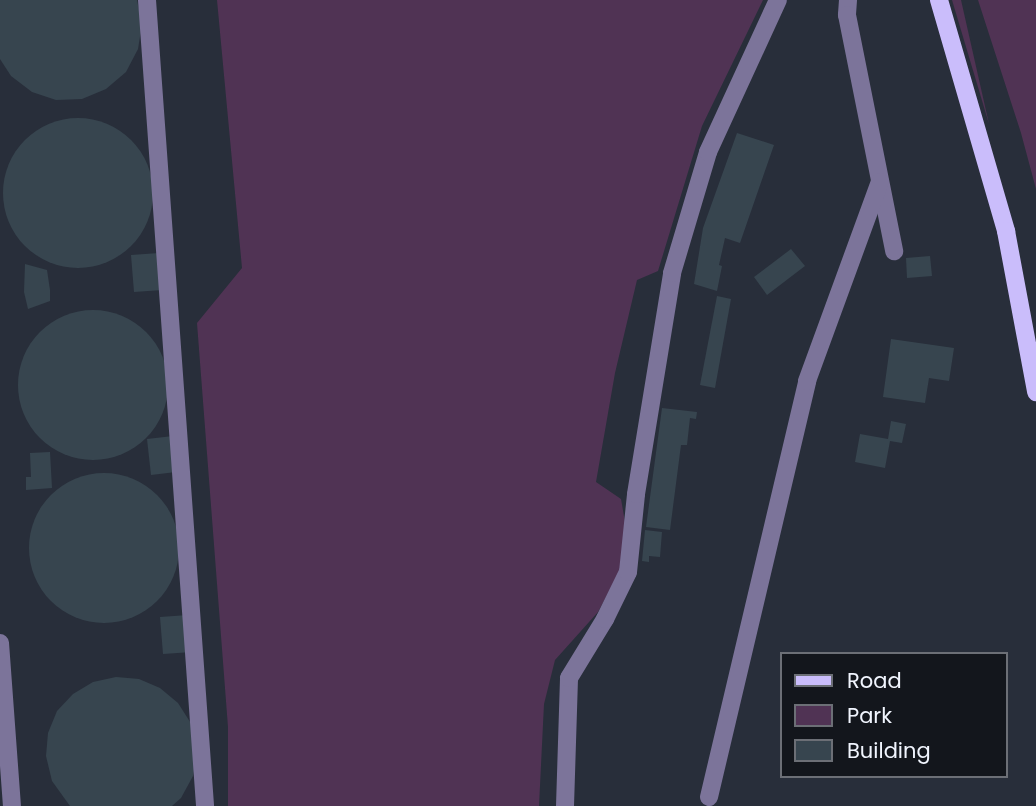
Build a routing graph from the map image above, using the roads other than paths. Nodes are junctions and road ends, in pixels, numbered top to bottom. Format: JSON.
{"nodes":[{"id":1,"x":148,"y":0,"type":"edge"},
{"id":2,"x":778,"y":0,"type":"edge"},
{"id":3,"x":848,"y":0,"type":"edge"},
{"id":4,"x":939,"y":0,"type":"edge"},
{"id":5,"x":880,"y":182,"type":"junction"},
{"id":6,"x":894,"y":251,"type":"dead end"},
{"id":7,"x":1036,"y":392,"type":"edge"},
{"id":8,"x":0,"y":643,"type":"edge"},
{"id":9,"x":8,"y":797,"type":"edge"},
{"id":10,"x":709,"y":797,"type":"dead end"},
{"id":11,"x":205,"y":806,"type":"edge"},
{"id":12,"x":565,"y":806,"type":"edge"}],
"edges":[{"from":1,"to":11,"type":"street"},
{"from":2,"to":12,"type":"street"},
{"from":3,"to":5,"type":"street"},
{"from":4,"to":7,"type":"main road"},
{"from":5,"to":6,"type":"street"},
{"from":5,"to":10,"type":"street"},
{"from":8,"to":9,"type":"street"}]}
